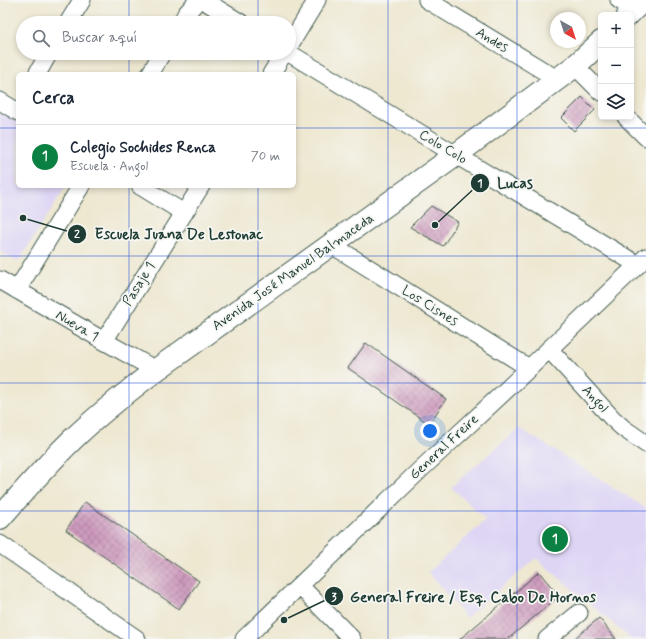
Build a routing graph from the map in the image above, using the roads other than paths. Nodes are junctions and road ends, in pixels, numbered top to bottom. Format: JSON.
{"nodes":[{"id":1,"x":82,"y":0,"type":"edge"},
{"id":2,"x":198,"y":0,"type":"edge"},
{"id":3,"x":203,"y":0,"type":"edge"},
{"id":4,"x":317,"y":0,"type":"edge"},
{"id":5,"x":427,"y":0,"type":"edge"},
{"id":6,"x":72,"y":16,"type":"edge"},
{"id":7,"x":185,"y":16,"type":"edge"},
{"id":8,"x":229,"y":16,"type":"edge"},
{"id":9,"x":296,"y":34,"type":"edge"},
{"id":10,"x":598,"y":45,"type":"edge"},
{"id":11,"x":296,"y":56,"type":"edge"},
{"id":12,"x":45,"y":60,"type":"edge"},
{"id":13,"x":158,"y":60,"type":"edge"},
{"id":14,"x":280,"y":60,"type":"edge"},
{"id":15,"x":575,"y":66,"type":"junction"},
{"id":16,"x":38,"y":72,"type":"edge"},
{"id":17,"x":151,"y":72,"type":"edge"},
{"id":18,"x":272,"y":72,"type":"edge"},
{"id":19,"x":557,"y":79,"type":"junction"},
{"id":20,"x":598,"y":89,"type":"edge"},
{"id":21,"x":0,"y":101,"type":"edge"},
{"id":22,"x":16,"y":109,"type":"edge"},
{"id":23,"x":629,"y":120,"type":"edge"},
{"id":24,"x":646,"y":137,"type":"edge"},
{"id":25,"x":456,"y":155,"type":"junction"},
{"id":26,"x":80,"y":188,"type":"edge"},
{"id":27,"x":143,"y":188,"type":"edge"},
{"id":28,"x":200,"y":188,"type":"edge"},
{"id":29,"x":184,"y":213,"type":"junction"},
{"id":30,"x":332,"y":245,"type":"junction"},
{"id":31,"x":642,"y":261,"type":"edge"},
{"id":32,"x":0,"y":280,"type":"edge"},
{"id":33,"x":17,"y":290,"type":"junction"},
{"id":34,"x":104,"y":341,"type":"junction"},
{"id":35,"x":549,"y":349,"type":"junction"},
{"id":36,"x":529,"y":368,"type":"junction"},
{"id":37,"x":156,"y":370,"type":"junction"},
{"id":38,"x":646,"y":444,"type":"edge"},
{"id":39,"x":0,"y":518,"type":"edge"},
{"id":40,"x":0,"y":544,"type":"edge"},
{"id":41,"x":300,"y":586,"type":"junction"},
{"id":42,"x":579,"y":613,"type":"dead end"},
{"id":43,"x":137,"y":639,"type":"edge"},
{"id":44,"x":244,"y":639,"type":"edge"},
{"id":45,"x":352,"y":639,"type":"edge"},
{"id":46,"x":547,"y":639,"type":"edge"}],
"edges":[{"from":1,"to":6,"type":"street"},
{"from":2,"to":7,"type":"street"},
{"from":3,"to":8,"type":"street"},
{"from":4,"to":9,"type":"street"},
{"from":5,"to":19,"type":"street","name":"Andes"},
{"from":10,"to":15,"type":"main road","name":"Avenida José Manuel Balmaceda"},
{"from":11,"to":25,"type":"street","name":"Colo Colo"},
{"from":12,"to":16,"type":"street"},
{"from":13,"to":17,"type":"street"},
{"from":14,"to":18,"type":"street"},
{"from":15,"to":19,"type":"main road","name":"Avenida José Manuel Balmaceda"},
{"from":15,"to":20,"type":"street"},
{"from":19,"to":25,"type":"main road","name":"Avenida José Manuel Balmaceda"},
{"from":21,"to":22,"type":"street"},
{"from":23,"to":24,"type":"street"},
{"from":25,"to":30,"type":"main road","name":"Avenida José Manuel Balmaceda"},
{"from":25,"to":31,"type":"street","name":"Colo Colo"},
{"from":26,"to":33,"type":"street"},
{"from":27,"to":29,"type":"street"},
{"from":28,"to":29,"type":"street","name":"Pasaje 1"},
{"from":29,"to":34,"type":"street","name":"Pasaje 1"},
{"from":30,"to":36,"type":"street","name":"Los Cisnes"},
{"from":30,"to":37,"type":"main road","name":"Avenida José Manuel Balmaceda"},
{"from":31,"to":35,"type":"street","name":"General Freire"},
{"from":32,"to":33,"type":"street","name":"Nueva 1"},
{"from":33,"to":34,"type":"street","name":"Nueva 1"},
{"from":34,"to":37,"type":"street","name":"Nueva 1"},
{"from":35,"to":36,"type":"street","name":"General Freire"},
{"from":35,"to":38,"type":"street","name":"Angol"},
{"from":36,"to":41,"type":"street","name":"General Freire"},
{"from":37,"to":39,"type":"main road","name":"Avenida José Manuel Balmaceda"},
{"from":40,"to":43,"type":"street"},
{"from":41,"to":44,"type":"street","name":"General Freire"},
{"from":41,"to":45,"type":"street"},
{"from":42,"to":46,"type":"street"}]}
